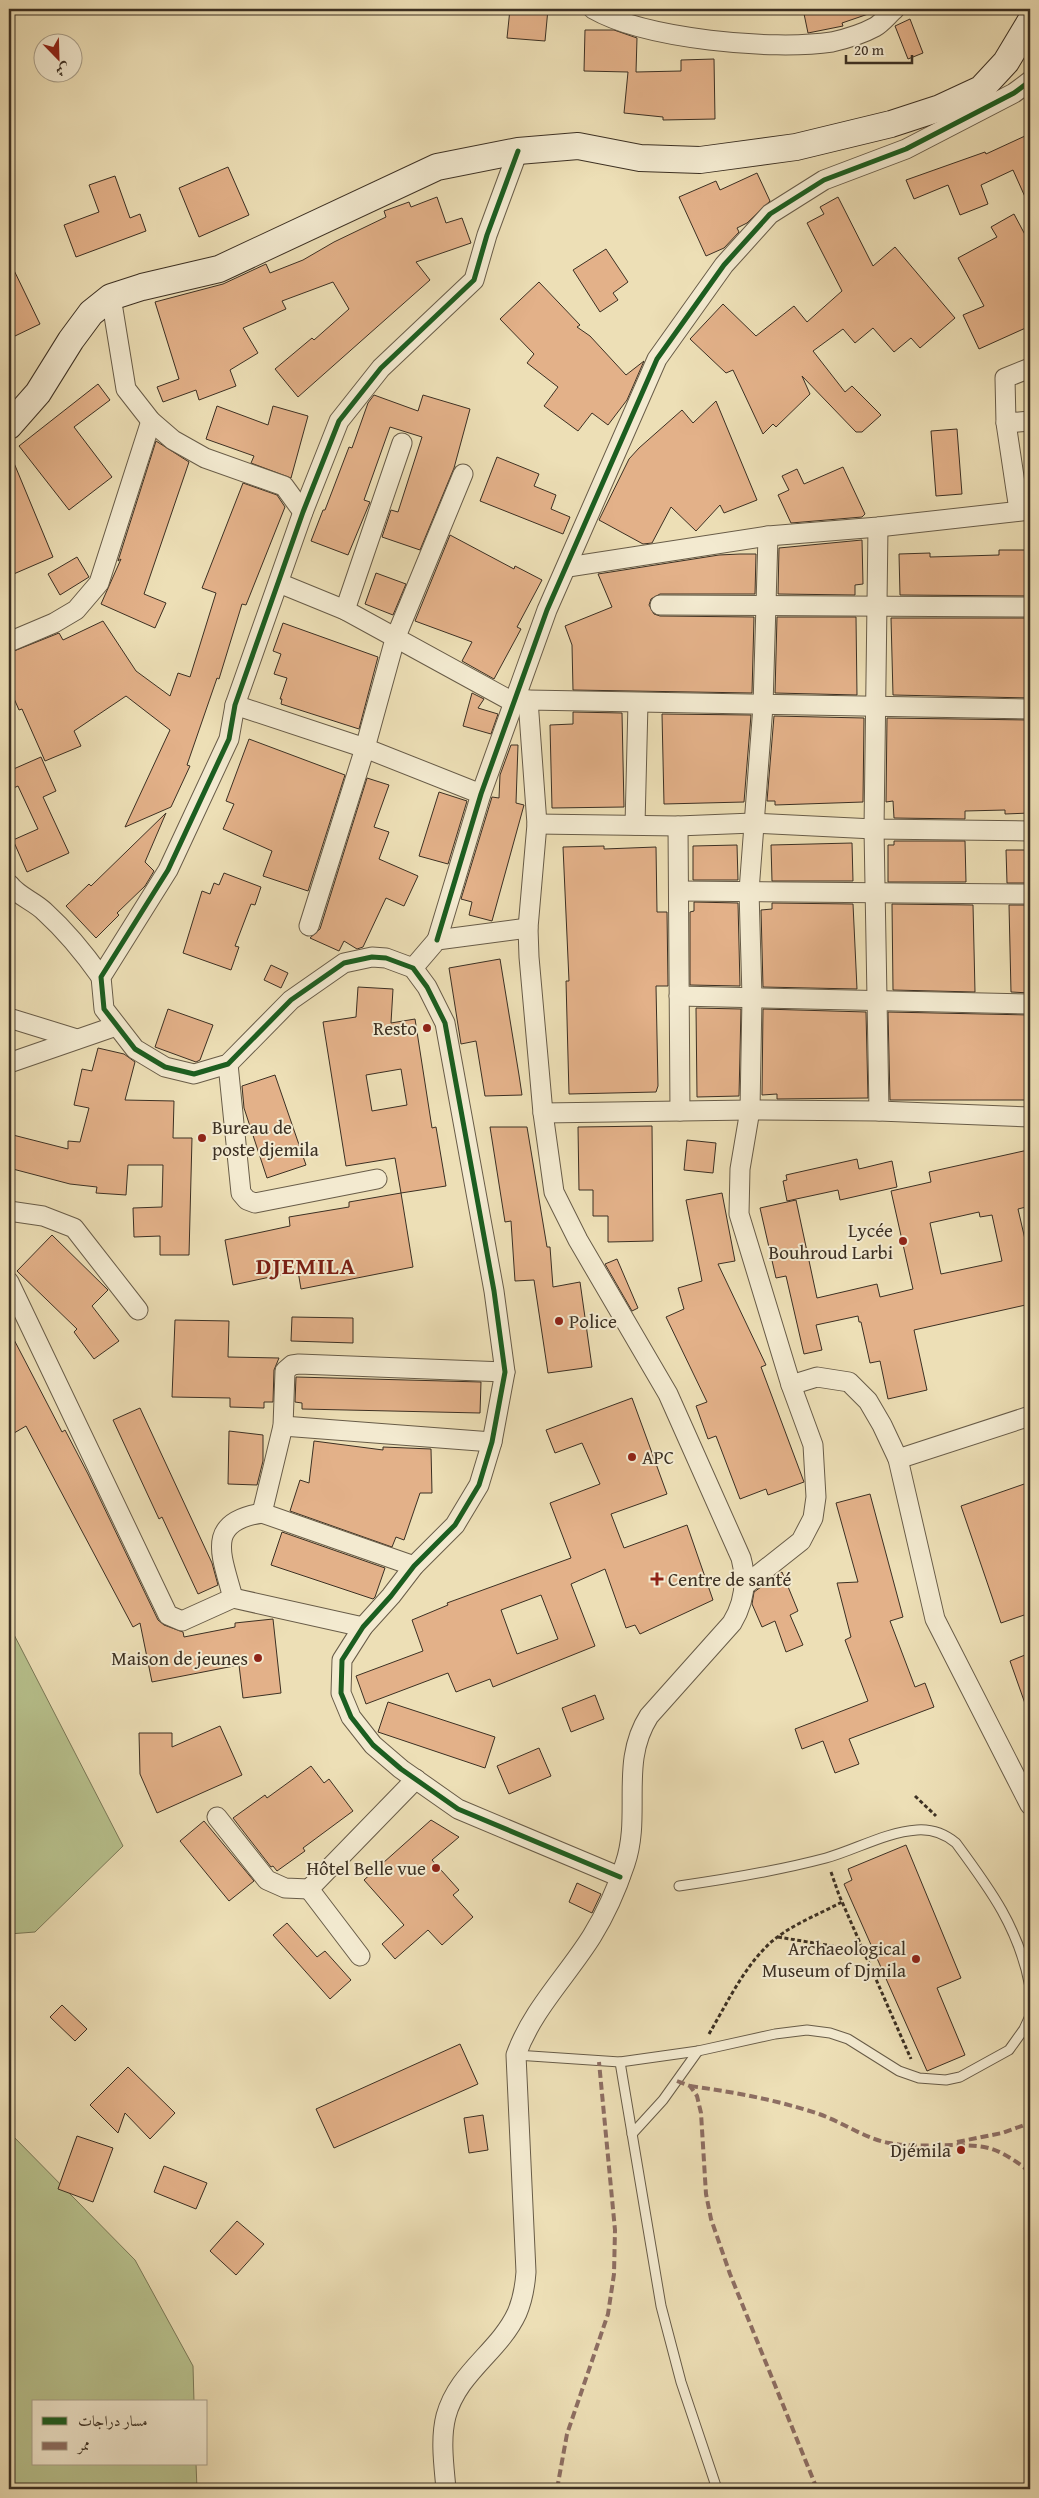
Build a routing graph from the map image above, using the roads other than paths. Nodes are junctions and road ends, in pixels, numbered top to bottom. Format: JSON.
{"nodes":[{"id":1,"x":593,"y":9,"type":"edge"},
{"id":2,"x":895,"y":9,"type":"edge"},
{"id":3,"x":1030,"y":22,"type":"edge"},
{"id":4,"x":1030,"y":81,"type":"edge"},
{"id":5,"x":518,"y":151,"type":"junction"},
{"id":6,"x":112,"y":297,"type":"junction"},
{"id":7,"x":1030,"y":368,"type":"edge"},
{"id":8,"x":1030,"y":420,"type":"edge"},
{"id":9,"x":151,"y":421,"type":"junction"},
{"id":10,"x":1006,"y":423,"type":"junction"},
{"id":11,"x":9,"y":426,"type":"edge"},
{"id":12,"x":402,"y":443,"type":"dead end"},
{"id":13,"x":463,"y":474,"type":"dead end"},
{"id":14,"x":1025,"y":510,"type":"edge"},
{"id":15,"x":303,"y":512,"type":"junction"},
{"id":16,"x":878,"y":527,"type":"junction"},
{"id":17,"x":768,"y":536,"type":"junction"},
{"id":18,"x":568,"y":567,"type":"junction"},
{"id":19,"x":278,"y":583,"type":"junction"},
{"id":20,"x":660,"y":604,"type":"dead end"},
{"id":21,"x":765,"y":606,"type":"junction"},
{"id":22,"x":878,"y":606,"type":"junction"},
{"id":23,"x":1030,"y":607,"type":"edge"},
{"id":24,"x":345,"y":610,"type":"junction"},
{"id":25,"x":395,"y":639,"type":"junction"},
{"id":26,"x":9,"y":642,"type":"edge"},
{"id":27,"x":520,"y":701,"type":"junction"},
{"id":28,"x":638,"y":703,"type":"junction"},
{"id":29,"x":235,"y":705,"type":"junction"},
{"id":30,"x":764,"y":706,"type":"junction"},
{"id":31,"x":876,"y":707,"type":"junction"},
{"id":32,"x":1030,"y":709,"type":"edge"},
{"id":33,"x":365,"y":748,"type":"junction"},
{"id":34,"x":481,"y":794,"type":"junction"},
{"id":35,"x":753,"y":823,"type":"junction"},
{"id":36,"x":538,"y":824,"type":"junction"},
{"id":37,"x":635,"y":826,"type":"junction"},
{"id":38,"x":678,"y":826,"type":"junction"},
{"id":39,"x":874,"y":828,"type":"junction"},
{"id":40,"x":1030,"y":831,"type":"edge"},
{"id":41,"x":9,"y":884,"type":"edge"},
{"id":42,"x":678,"y":891,"type":"junction"},
{"id":43,"x":750,"y":891,"type":"junction"},
{"id":44,"x":875,"y":893,"type":"junction"},
{"id":45,"x":1030,"y":894,"type":"edge"},
{"id":46,"x":309,"y":926,"type":"dead end"},
{"id":47,"x":528,"y":928,"type":"junction"},
{"id":48,"x":437,"y":940,"type":"junction"},
{"id":49,"x":413,"y":968,"type":"junction"},
{"id":50,"x":101,"y":978,"type":"junction"},
{"id":51,"x":679,"y":996,"type":"junction"},
{"id":52,"x":752,"y":997,"type":"junction"},
{"id":53,"x":877,"y":1000,"type":"junction"},
{"id":54,"x":1030,"y":1004,"type":"edge"},
{"id":55,"x":9,"y":1018,"type":"edge"},
{"id":56,"x":116,"y":1026,"type":"junction"},
{"id":57,"x":77,"y":1039,"type":"junction"},
{"id":58,"x":9,"y":1063,"type":"edge"},
{"id":59,"x":228,"y":1064,"type":"junction"},
{"id":60,"x":750,"y":1110,"type":"junction"},
{"id":61,"x":680,"y":1111,"type":"junction"},
{"id":62,"x":879,"y":1111,"type":"junction"},
{"id":63,"x":543,"y":1113,"type":"junction"},
{"id":64,"x":1030,"y":1117,"type":"edge"},
{"id":65,"x":377,"y":1179,"type":"dead end"},
{"id":66,"x":9,"y":1211,"type":"edge"},
{"id":67,"x":9,"y":1282,"type":"edge"},
{"id":68,"x":138,"y":1310,"type":"dead end"},
{"id":69,"x":504,"y":1372,"type":"junction"},
{"id":70,"x":791,"y":1385,"type":"junction"},
{"id":71,"x":1030,"y":1416,"type":"edge"},
{"id":72,"x":283,"y":1426,"type":"junction"},
{"id":73,"x":492,"y":1442,"type":"junction"},
{"id":74,"x":898,"y":1459,"type":"junction"},
{"id":75,"x":262,"y":1513,"type":"junction"},
{"id":76,"x":414,"y":1566,"type":"junction"},
{"id":77,"x":744,"y":1586,"type":"junction"},
{"id":78,"x":232,"y":1598,"type":"junction"},
{"id":79,"x":363,"y":1627,"type":"junction"},
{"id":80,"x":416,"y":1779,"type":"junction"},
{"id":81,"x":1030,"y":1805,"type":"edge"},
{"id":82,"x":217,"y":1817,"type":"dead end"},
{"id":83,"x":620,"y":1878,"type":"junction"},
{"id":84,"x":679,"y":1886,"type":"dead end"},
{"id":85,"x":309,"y":1889,"type":"junction"},
{"id":86,"x":360,"y":1956,"type":"dead end"},
{"id":87,"x":1030,"y":1986,"type":"edge"},
{"id":88,"x":1030,"y":2016,"type":"edge"},
{"id":89,"x":698,"y":2051,"type":"junction"},
{"id":90,"x":516,"y":2055,"type":"junction"},
{"id":91,"x":620,"y":2062,"type":"junction"},
{"id":92,"x":632,"y":2134,"type":"junction"},
{"id":93,"x":446,"y":2489,"type":"edge"},
{"id":94,"x":717,"y":2489,"type":"edge"}],
"edges":[{"from":1,"to":2,"type":"street"},
{"from":3,"to":5,"type":"main road"},
{"from":4,"to":18,"type":"street"},
{"from":5,"to":6,"type":"main road"},
{"from":5,"to":15,"type":"street"},
{"from":6,"to":9,"type":"street"},
{"from":6,"to":11,"type":"main road"},
{"from":7,"to":10,"type":"street"},
{"from":8,"to":10,"type":"street"},
{"from":9,"to":15,"type":"street"},
{"from":9,"to":26,"type":"street"},
{"from":10,"to":14,"type":"street"},
{"from":12,"to":24,"type":"street"},
{"from":13,"to":25,"type":"street"},
{"from":14,"to":16,"type":"street"},
{"from":15,"to":19,"type":"street"},
{"from":16,"to":17,"type":"street"},
{"from":16,"to":22,"type":"street"},
{"from":17,"to":18,"type":"street"},
{"from":17,"to":21,"type":"street"},
{"from":18,"to":27,"type":"street"},
{"from":19,"to":24,"type":"street"},
{"from":19,"to":29,"type":"street"},
{"from":20,"to":21,"type":"street"},
{"from":21,"to":22,"type":"street"},
{"from":21,"to":30,"type":"street"},
{"from":22,"to":23,"type":"street"},
{"from":22,"to":31,"type":"street"},
{"from":24,"to":25,"type":"street"},
{"from":25,"to":27,"type":"street"},
{"from":25,"to":33,"type":"street"},
{"from":27,"to":28,"type":"street"},
{"from":27,"to":34,"type":"street"},
{"from":27,"to":36,"type":"street"},
{"from":28,"to":30,"type":"street"},
{"from":28,"to":37,"type":"street"},
{"from":29,"to":33,"type":"street"},
{"from":29,"to":50,"type":"street"},
{"from":30,"to":31,"type":"street"},
{"from":30,"to":35,"type":"street"},
{"from":31,"to":32,"type":"street"},
{"from":31,"to":39,"type":"street"},
{"from":33,"to":34,"type":"street"},
{"from":33,"to":46,"type":"street"},
{"from":34,"to":48,"type":"street"},
{"from":35,"to":38,"type":"street"},
{"from":35,"to":39,"type":"street"},
{"from":35,"to":43,"type":"street"},
{"from":36,"to":37,"type":"street"},
{"from":36,"to":47,"type":"street"},
{"from":37,"to":38,"type":"street"},
{"from":38,"to":42,"type":"street"},
{"from":39,"to":40,"type":"street"},
{"from":39,"to":44,"type":"street"},
{"from":41,"to":50,"type":"street"},
{"from":42,"to":43,"type":"street"},
{"from":42,"to":51,"type":"street"},
{"from":43,"to":44,"type":"street"},
{"from":43,"to":52,"type":"street"},
{"from":44,"to":45,"type":"street"},
{"from":44,"to":53,"type":"street"},
{"from":47,"to":48,"type":"street"},
{"from":47,"to":63,"type":"street"},
{"from":48,"to":49,"type":"street"},
{"from":49,"to":59,"type":"street"},
{"from":49,"to":69,"type":"street"},
{"from":50,"to":56,"type":"street"},
{"from":51,"to":52,"type":"street"},
{"from":51,"to":61,"type":"street"},
{"from":52,"to":53,"type":"street"},
{"from":52,"to":60,"type":"street"},
{"from":53,"to":54,"type":"street"},
{"from":53,"to":62,"type":"street"},
{"from":55,"to":57,"type":"street"},
{"from":56,"to":57,"type":"street"},
{"from":56,"to":59,"type":"street"},
{"from":57,"to":58,"type":"street"},
{"from":59,"to":65,"type":"street"},
{"from":60,"to":61,"type":"street"},
{"from":60,"to":62,"type":"street"},
{"from":60,"to":70,"type":"street"},
{"from":61,"to":63,"type":"street"},
{"from":62,"to":64,"type":"street"},
{"from":63,"to":77,"type":"street"},
{"from":66,"to":68,"type":"street"},
{"from":67,"to":78,"type":"street"},
{"from":69,"to":72,"type":"street"},
{"from":69,"to":73,"type":"street"},
{"from":70,"to":74,"type":"street"},
{"from":70,"to":77,"type":"street"},
{"from":71,"to":74,"type":"street"},
{"from":72,"to":73,"type":"street"},
{"from":72,"to":75,"type":"street"},
{"from":73,"to":76,"type":"street"},
{"from":74,"to":81,"type":"street"},
{"from":75,"to":76,"type":"street"},
{"from":75,"to":78,"type":"street"},
{"from":76,"to":79,"type":"street"},
{"from":77,"to":83,"type":"street"},
{"from":78,"to":79,"type":"street"},
{"from":79,"to":80,"type":"street"},
{"from":80,"to":83,"type":"street"},
{"from":80,"to":85,"type":"street"},
{"from":82,"to":85,"type":"street"},
{"from":83,"to":90,"type":"street"},
{"from":84,"to":87,"type":"lane"},
{"from":85,"to":86,"type":"street"},
{"from":88,"to":89,"type":"lane"},
{"from":89,"to":91,"type":"lane"},
{"from":89,"to":92,"type":"lane"},
{"from":90,"to":91,"type":"lane"},
{"from":90,"to":93,"type":"street"},
{"from":91,"to":92,"type":"lane"},
{"from":92,"to":94,"type":"lane"}]}
